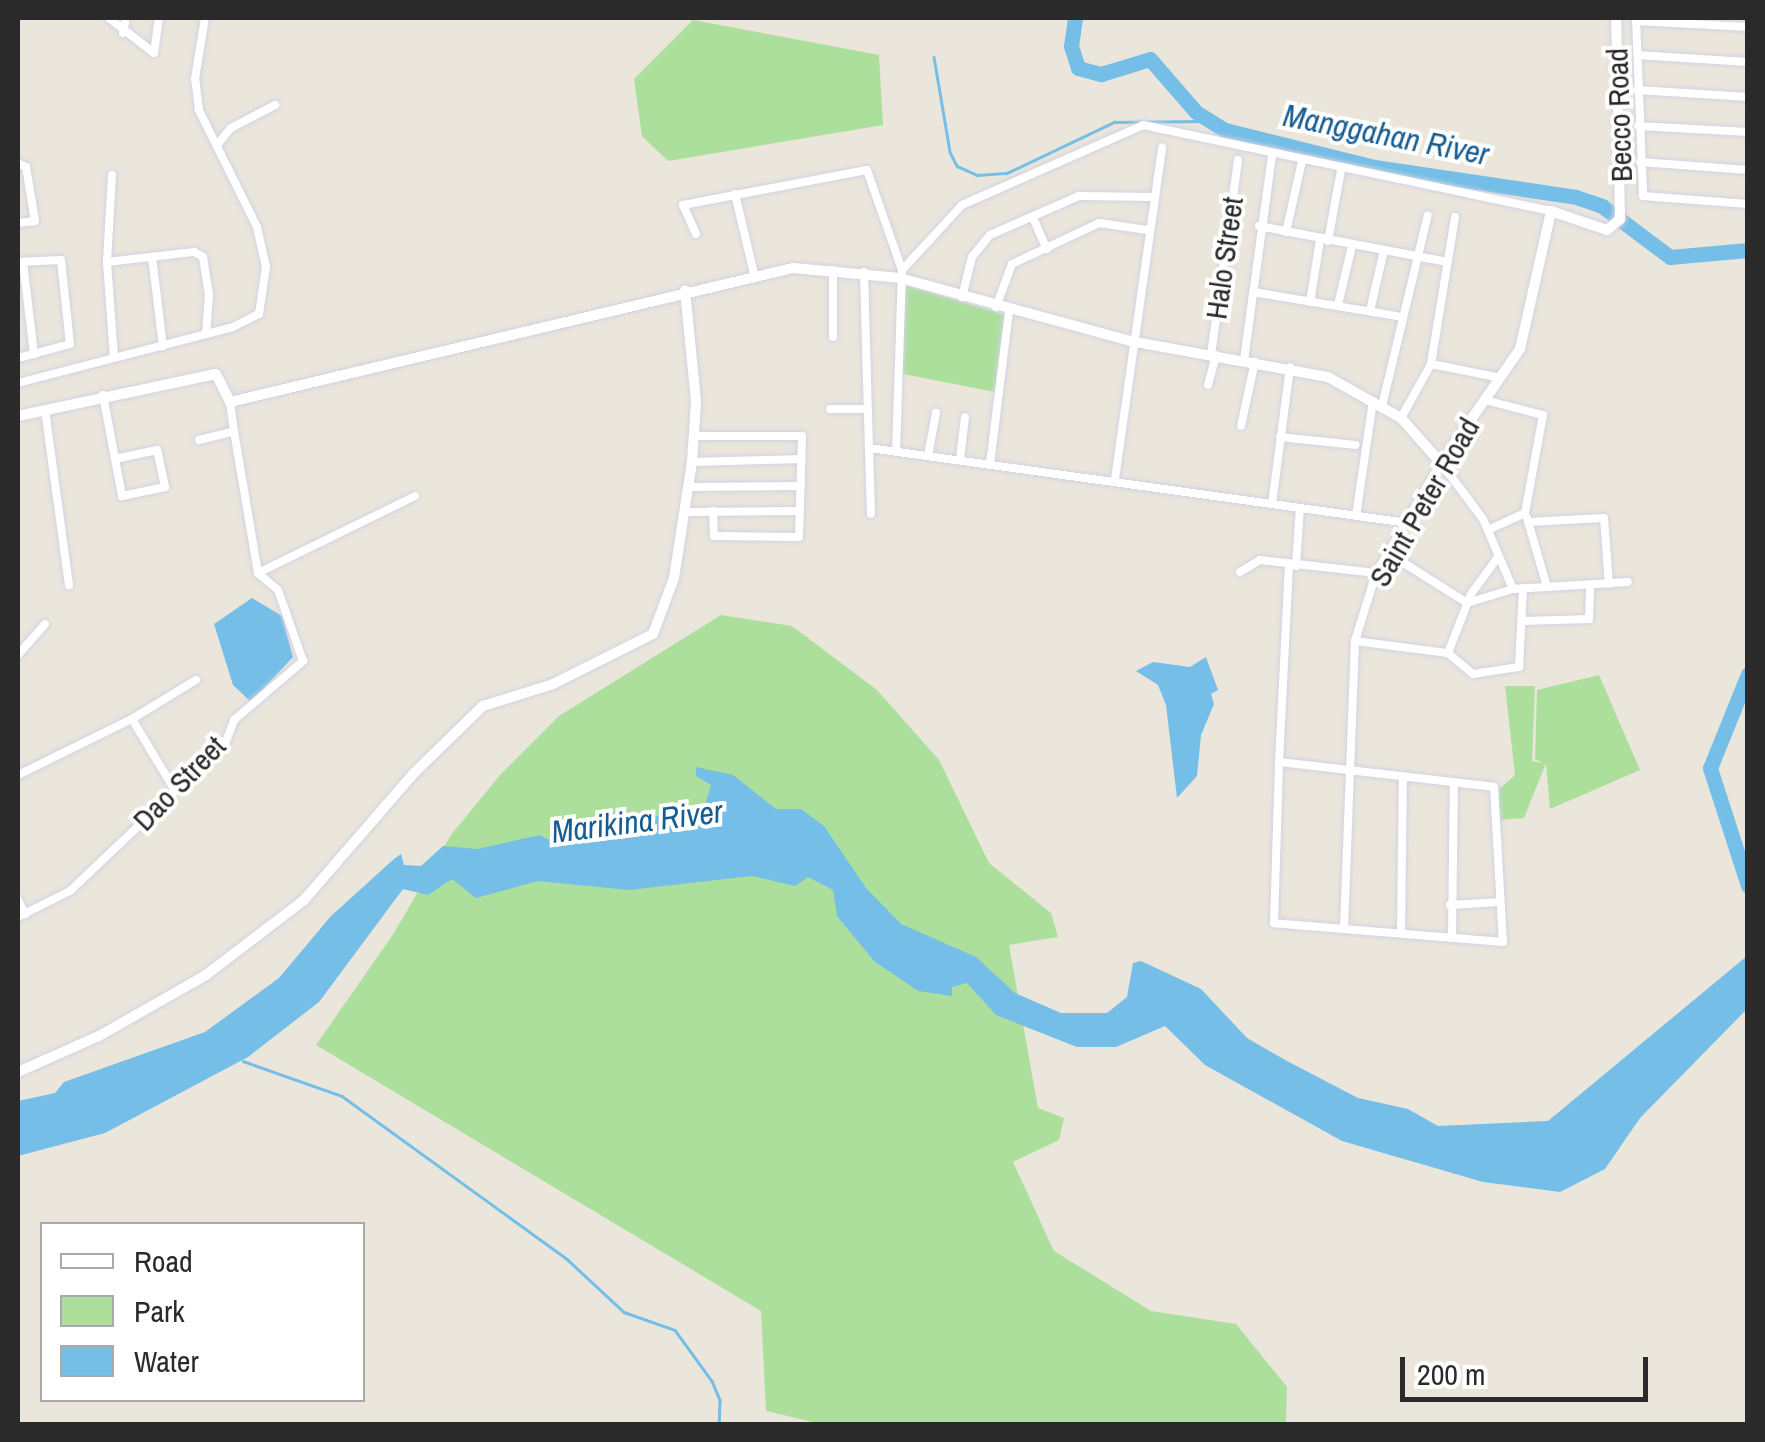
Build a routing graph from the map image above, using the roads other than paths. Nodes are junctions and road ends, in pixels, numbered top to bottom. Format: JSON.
{"nodes":[{"id":1,"x":109,"y":18,"type":"edge"},
{"id":2,"x":126,"y":18,"type":"edge"},
{"id":3,"x":159,"y":18,"type":"edge"},
{"id":4,"x":205,"y":18,"type":"edge"},
{"id":5,"x":1616,"y":18,"type":"edge"},
{"id":6,"x":1636,"y":19,"type":"edge"},
{"id":7,"x":1748,"y":27,"type":"edge"},
{"id":8,"x":123,"y":33,"type":"junction"},
{"id":9,"x":1636,"y":55,"type":"junction"},
{"id":10,"x":1748,"y":62,"type":"edge"},
{"id":11,"x":1637,"y":90,"type":"junction"},
{"id":12,"x":1748,"y":96,"type":"edge"},
{"id":13,"x":275,"y":106,"type":"dead end"},
{"id":14,"x":1638,"y":126,"type":"junction"},
{"id":15,"x":1748,"y":132,"type":"edge"},
{"id":16,"x":217,"y":144,"type":"junction"},
{"id":17,"x":1162,"y":147,"type":"dead end"},
{"id":18,"x":1272,"y":154,"type":"junction"},
{"id":19,"x":1238,"y":160,"type":"dead end"},
{"id":20,"x":1302,"y":161,"type":"junction"},
{"id":21,"x":1640,"y":162,"type":"junction"},
{"id":22,"x":18,"y":163,"type":"edge"},
{"id":23,"x":1342,"y":170,"type":"junction"},
{"id":24,"x":1748,"y":170,"type":"edge"},
{"id":25,"x":112,"y":174,"type":"dead end"},
{"id":26,"x":735,"y":194,"type":"junction"},
{"id":27,"x":1153,"y":197,"type":"junction"},
{"id":28,"x":1748,"y":204,"type":"edge"},
{"id":29,"x":1551,"y":211,"type":"junction"},
{"id":30,"x":1428,"y":215,"type":"dead end"},
{"id":31,"x":1034,"y":218,"type":"junction"},
{"id":32,"x":1455,"y":218,"type":"dead end"},
{"id":33,"x":18,"y":223,"type":"edge"},
{"id":34,"x":1259,"y":226,"type":"junction"},
{"id":35,"x":1147,"y":230,"type":"junction"},
{"id":36,"x":1286,"y":232,"type":"junction"},
{"id":37,"x":696,"y":234,"type":"dead end"},
{"id":38,"x":1324,"y":240,"type":"junction"},
{"id":39,"x":1352,"y":246,"type":"junction"},
{"id":40,"x":1047,"y":250,"type":"junction"},
{"id":41,"x":1384,"y":250,"type":"junction"},
{"id":42,"x":152,"y":257,"type":"junction"},
{"id":43,"x":1416,"y":258,"type":"junction"},
{"id":44,"x":20,"y":262,"type":"edge"},
{"id":45,"x":107,"y":262,"type":"junction"},
{"id":46,"x":1448,"y":262,"type":"junction"},
{"id":47,"x":833,"y":270,"type":"junction"},
{"id":48,"x":864,"y":272,"type":"junction"},
{"id":49,"x":754,"y":274,"type":"junction"},
{"id":50,"x":901,"y":274,"type":"junction"},
{"id":51,"x":685,"y":291,"type":"junction"},
{"id":52,"x":1253,"y":292,"type":"junction"},
{"id":53,"x":962,"y":297,"type":"junction"},
{"id":54,"x":1310,"y":302,"type":"junction"},
{"id":55,"x":1338,"y":305,"type":"junction"},
{"id":56,"x":996,"y":307,"type":"junction"},
{"id":57,"x":1370,"y":311,"type":"junction"},
{"id":58,"x":1009,"y":312,"type":"junction"},
{"id":59,"x":1402,"y":317,"type":"junction"},
{"id":60,"x":206,"y":334,"type":"junction"},
{"id":61,"x":832,"y":337,"type":"dead end"},
{"id":62,"x":1130,"y":340,"type":"junction"},
{"id":63,"x":163,"y":346,"type":"junction"},
{"id":64,"x":34,"y":354,"type":"junction"},
{"id":65,"x":1213,"y":355,"type":"junction"},
{"id":66,"x":18,"y":358,"type":"edge"},
{"id":67,"x":114,"y":358,"type":"junction"},
{"id":68,"x":1250,"y":360,"type":"junction"},
{"id":69,"x":1431,"y":364,"type":"junction"},
{"id":70,"x":1290,"y":367,"type":"junction"},
{"id":71,"x":1501,"y":378,"type":"junction"},
{"id":72,"x":18,"y":383,"type":"edge"},
{"id":73,"x":1208,"y":385,"type":"dead end"},
{"id":74,"x":103,"y":396,"type":"junction"},
{"id":75,"x":1484,"y":400,"type":"junction"},
{"id":76,"x":230,"y":402,"type":"junction"},
{"id":77,"x":1377,"y":404,"type":"junction"},
{"id":78,"x":830,"y":408,"type":"dead end"},
{"id":79,"x":865,"y":408,"type":"junction"},
{"id":80,"x":44,"y":410,"type":"junction"},
{"id":81,"x":936,"y":413,"type":"dead end"},
{"id":82,"x":18,"y":416,"type":"edge"},
{"id":83,"x":965,"y":417,"type":"dead end"},
{"id":84,"x":1400,"y":418,"type":"junction"},
{"id":85,"x":1240,"y":426,"type":"dead end"},
{"id":86,"x":234,"y":431,"type":"junction"},
{"id":87,"x":694,"y":436,"type":"junction"},
{"id":88,"x":1280,"y":437,"type":"junction"},
{"id":89,"x":198,"y":440,"type":"dead end"},
{"id":90,"x":1356,"y":446,"type":"dead end"},
{"id":91,"x":868,"y":448,"type":"junction"},
{"id":92,"x":896,"y":452,"type":"junction"},
{"id":93,"x":928,"y":456,"type":"junction"},
{"id":94,"x":115,"y":459,"type":"junction"},
{"id":95,"x":960,"y":459,"type":"junction"},
{"id":96,"x":802,"y":460,"type":"junction"},
{"id":97,"x":692,"y":462,"type":"junction"},
{"id":98,"x":1442,"y":463,"type":"junction"},
{"id":99,"x":990,"y":464,"type":"junction"},
{"id":100,"x":1115,"y":479,"type":"junction"},
{"id":101,"x":801,"y":486,"type":"junction"},
{"id":102,"x":690,"y":487,"type":"junction"},
{"id":103,"x":415,"y":496,"type":"dead end"},
{"id":104,"x":1272,"y":504,"type":"junction"},
{"id":105,"x":1300,"y":508,"type":"junction"},
{"id":106,"x":800,"y":511,"type":"junction"},
{"id":107,"x":686,"y":512,"type":"junction"},
{"id":108,"x":713,"y":512,"type":"junction"},
{"id":109,"x":871,"y":514,"type":"dead end"},
{"id":110,"x":1356,"y":516,"type":"junction"},
{"id":111,"x":1527,"y":518,"type":"junction"},
{"id":112,"x":1408,"y":523,"type":"junction"},
{"id":113,"x":1488,"y":530,"type":"junction"},
{"id":114,"x":1388,"y":552,"type":"junction"},
{"id":115,"x":1498,"y":556,"type":"junction"},
{"id":116,"x":1292,"y":566,"type":"junction"},
{"id":117,"x":1240,"y":572,"type":"dead end"},
{"id":118,"x":1376,"y":573,"type":"junction"},
{"id":119,"x":260,"y":576,"type":"junction"},
{"id":120,"x":1628,"y":582,"type":"dead end"},
{"id":121,"x":1590,"y":584,"type":"junction"},
{"id":122,"x":1609,"y":584,"type":"junction"},
{"id":123,"x":69,"y":585,"type":"dead end"},
{"id":124,"x":1547,"y":587,"type":"junction"},
{"id":125,"x":1518,"y":589,"type":"junction"},
{"id":126,"x":1467,"y":603,"type":"junction"},
{"id":127,"x":1523,"y":620,"type":"junction"},
{"id":128,"x":45,"y":624,"type":"dead end"},
{"id":129,"x":1355,"y":641,"type":"junction"},
{"id":130,"x":1448,"y":653,"type":"junction"},
{"id":131,"x":18,"y":654,"type":"edge"},
{"id":132,"x":196,"y":680,"type":"dead end"},
{"id":133,"x":132,"y":720,"type":"junction"},
{"id":134,"x":1279,"y":762,"type":"junction"},
{"id":135,"x":1347,"y":771,"type":"junction"},
{"id":136,"x":18,"y":775,"type":"edge"},
{"id":137,"x":1403,"y":779,"type":"junction"},
{"id":138,"x":1454,"y":783,"type":"junction"},
{"id":139,"x":174,"y":789,"type":"junction"},
{"id":140,"x":18,"y":900,"type":"edge"},
{"id":141,"x":1500,"y":902,"type":"junction"},
{"id":142,"x":1450,"y":905,"type":"junction"},
{"id":143,"x":21,"y":916,"type":"edge"},
{"id":144,"x":1344,"y":927,"type":"junction"},
{"id":145,"x":1401,"y":932,"type":"junction"},
{"id":146,"x":1452,"y":938,"type":"junction"},
{"id":147,"x":18,"y":1072,"type":"edge"}],
"edges":[{"from":1,"to":8,"type":"street"},
{"from":2,"to":8,"type":"street"},
{"from":3,"to":8,"type":"street"},
{"from":4,"to":16,"type":"street"},
{"from":5,"to":29,"type":"street","name":"Becco Road"},
{"from":6,"to":7,"type":"street"},
{"from":6,"to":9,"type":"street"},
{"from":9,"to":10,"type":"street"},
{"from":9,"to":11,"type":"street"},
{"from":11,"to":12,"type":"street"},
{"from":11,"to":14,"type":"street"},
{"from":13,"to":16,"type":"street"},
{"from":14,"to":15,"type":"street"},
{"from":14,"to":21,"type":"street"},
{"from":16,"to":60,"type":"street"},
{"from":17,"to":27,"type":"street"},
{"from":18,"to":20,"type":"street"},
{"from":18,"to":34,"type":"street"},
{"from":18,"to":50,"type":"street"},
{"from":19,"to":65,"type":"street","name":"Halo Street"},
{"from":20,"to":23,"type":"street"},
{"from":20,"to":36,"type":"street"},
{"from":21,"to":24,"type":"street"},
{"from":21,"to":28,"type":"street"},
{"from":22,"to":33,"type":"street"},
{"from":23,"to":29,"type":"street"},
{"from":23,"to":38,"type":"street"},
{"from":25,"to":45,"type":"street"},
{"from":26,"to":37,"type":"street"},
{"from":26,"to":49,"type":"street"},
{"from":26,"to":50,"type":"street"},
{"from":27,"to":31,"type":"street"},
{"from":27,"to":35,"type":"street"},
{"from":29,"to":71,"type":"street","name":"Saint Peter Road"},
{"from":30,"to":43,"type":"street"},
{"from":31,"to":40,"type":"street"},
{"from":31,"to":53,"type":"street"},
{"from":32,"to":46,"type":"street"},
{"from":34,"to":36,"type":"street"},
{"from":34,"to":52,"type":"street"},
{"from":35,"to":40,"type":"street"},
{"from":35,"to":62,"type":"street"},
{"from":36,"to":38,"type":"street"},
{"from":38,"to":39,"type":"street"},
{"from":38,"to":54,"type":"street"},
{"from":39,"to":41,"type":"street"},
{"from":39,"to":55,"type":"street"},
{"from":40,"to":56,"type":"street"},
{"from":41,"to":43,"type":"street"},
{"from":41,"to":57,"type":"street"},
{"from":42,"to":45,"type":"street"},
{"from":42,"to":60,"type":"street"},
{"from":42,"to":63,"type":"street"},
{"from":43,"to":46,"type":"street"},
{"from":43,"to":59,"type":"street"},
{"from":44,"to":64,"type":"street"},
{"from":44,"to":64,"type":"street"},
{"from":45,"to":67,"type":"street"},
{"from":46,"to":69,"type":"street"},
{"from":47,"to":48,"type":"street"},
{"from":47,"to":49,"type":"street"},
{"from":47,"to":61,"type":"street"},
{"from":48,"to":50,"type":"street"},
{"from":48,"to":79,"type":"street"},
{"from":49,"to":51,"type":"street"},
{"from":50,"to":53,"type":"street"},
{"from":50,"to":92,"type":"street"},
{"from":51,"to":76,"type":"street"},
{"from":51,"to":87,"type":"street"},
{"from":52,"to":54,"type":"street"},
{"from":52,"to":68,"type":"street"},
{"from":53,"to":56,"type":"street"},
{"from":54,"to":55,"type":"street"},
{"from":55,"to":57,"type":"street"},
{"from":56,"to":58,"type":"street"},
{"from":57,"to":59,"type":"street"},
{"from":58,"to":62,"type":"street"},
{"from":58,"to":99,"type":"street"},
{"from":59,"to":77,"type":"street"},
{"from":60,"to":63,"type":"street"},
{"from":62,"to":65,"type":"street"},
{"from":62,"to":100,"type":"street"},
{"from":63,"to":67,"type":"street"},
{"from":64,"to":66,"type":"street"},
{"from":65,"to":68,"type":"street"},
{"from":65,"to":73,"type":"street","name":"Halo Street"},
{"from":67,"to":72,"type":"street"},
{"from":68,"to":70,"type":"street"},
{"from":68,"to":85,"type":"street"},
{"from":69,"to":71,"type":"street"},
{"from":69,"to":84,"type":"street"},
{"from":70,"to":77,"type":"street"},
{"from":70,"to":88,"type":"street"},
{"from":71,"to":75,"type":"street","name":"Saint Peter Road"},
{"from":74,"to":76,"type":"street"},
{"from":74,"to":80,"type":"street"},
{"from":74,"to":94,"type":"street"},
{"from":75,"to":98,"type":"street","name":"Saint Peter Road"},
{"from":75,"to":111,"type":"street"},
{"from":76,"to":86,"type":"street"},
{"from":77,"to":84,"type":"street"},
{"from":77,"to":110,"type":"street"},
{"from":78,"to":79,"type":"street"},
{"from":79,"to":91,"type":"street"},
{"from":80,"to":82,"type":"street"},
{"from":80,"to":123,"type":"street"},
{"from":81,"to":93,"type":"street"},
{"from":83,"to":95,"type":"street"},
{"from":84,"to":98,"type":"street"},
{"from":86,"to":89,"type":"street"},
{"from":86,"to":119,"type":"street"},
{"from":87,"to":96,"type":"street"},
{"from":87,"to":97,"type":"street"},
{"from":88,"to":90,"type":"street"},
{"from":88,"to":104,"type":"street"},
{"from":91,"to":92,"type":"street"},
{"from":91,"to":109,"type":"street"},
{"from":92,"to":93,"type":"street"},
{"from":93,"to":95,"type":"street"},
{"from":94,"to":94,"type":"street"},
{"from":95,"to":99,"type":"street"},
{"from":96,"to":97,"type":"street"},
{"from":96,"to":101,"type":"street"},
{"from":97,"to":102,"type":"street"},
{"from":98,"to":112,"type":"street","name":"Saint Peter Road"},
{"from":98,"to":113,"type":"street"},
{"from":99,"to":100,"type":"street"},
{"from":100,"to":104,"type":"street"},
{"from":101,"to":102,"type":"street"},
{"from":101,"to":106,"type":"street"},
{"from":102,"to":107,"type":"street"},
{"from":103,"to":119,"type":"street"},
{"from":104,"to":105,"type":"street"},
{"from":105,"to":110,"type":"street"},
{"from":105,"to":116,"type":"street"},
{"from":106,"to":108,"type":"street"},
{"from":106,"to":108,"type":"street"},
{"from":107,"to":108,"type":"street"},
{"from":107,"to":147,"type":"street"},
{"from":110,"to":112,"type":"street"},
{"from":111,"to":113,"type":"street"},
{"from":111,"to":122,"type":"street"},
{"from":111,"to":124,"type":"street"},
{"from":112,"to":114,"type":"street","name":"Saint Peter Road"},
{"from":113,"to":115,"type":"street"},
{"from":114,"to":118,"type":"street","name":"Saint Peter Road"},
{"from":114,"to":126,"type":"street"},
{"from":115,"to":125,"type":"street"},
{"from":115,"to":126,"type":"street"},
{"from":116,"to":117,"type":"street"},
{"from":116,"to":118,"type":"street"},
{"from":116,"to":134,"type":"street"},
{"from":118,"to":129,"type":"street","name":"Saint Peter Road"},
{"from":119,"to":139,"type":"street","name":"Dao Street"},
{"from":120,"to":122,"type":"street"},
{"from":121,"to":122,"type":"street"},
{"from":121,"to":124,"type":"street"},
{"from":121,"to":127,"type":"street"},
{"from":124,"to":125,"type":"street"},
{"from":125,"to":126,"type":"street"},
{"from":125,"to":127,"type":"street"},
{"from":126,"to":130,"type":"street"},
{"from":127,"to":130,"type":"street"},
{"from":128,"to":131,"type":"street"},
{"from":129,"to":130,"type":"street"},
{"from":129,"to":135,"type":"street","name":"Saint Peter Road"},
{"from":132,"to":133,"type":"street"},
{"from":133,"to":136,"type":"street"},
{"from":133,"to":139,"type":"street"},
{"from":134,"to":135,"type":"street"},
{"from":134,"to":144,"type":"street"},
{"from":135,"to":137,"type":"street"},
{"from":135,"to":144,"type":"street","name":"Saint Peter Road"},
{"from":137,"to":138,"type":"street"},
{"from":137,"to":145,"type":"street"},
{"from":138,"to":141,"type":"street"},
{"from":138,"to":142,"type":"street"},
{"from":139,"to":143,"type":"street","name":"Dao Street"},
{"from":140,"to":143,"type":"street"},
{"from":141,"to":142,"type":"street"},
{"from":141,"to":146,"type":"street"},
{"from":142,"to":146,"type":"street"},
{"from":144,"to":145,"type":"street"},
{"from":145,"to":146,"type":"street"}]}
